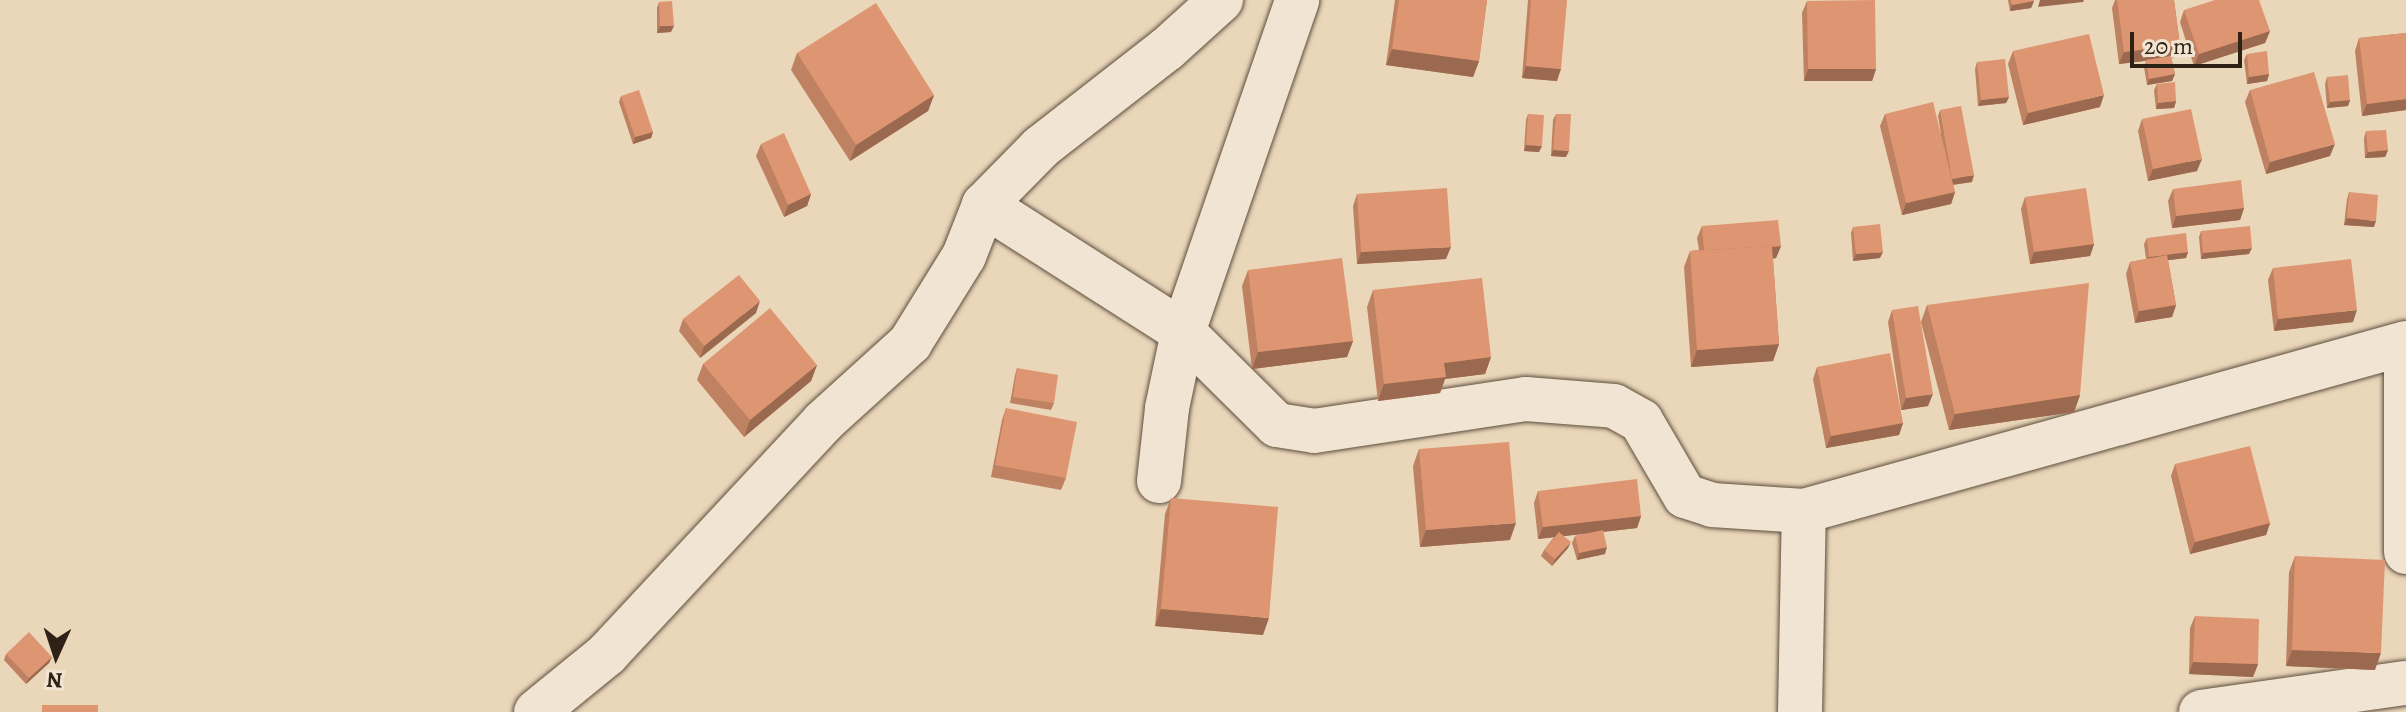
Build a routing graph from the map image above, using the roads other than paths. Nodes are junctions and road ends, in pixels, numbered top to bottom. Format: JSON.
{"nodes":[{"id":1,"x":1221,"y":0,"type":"edge"},
{"id":2,"x":1297,"y":0,"type":"edge"},
{"id":3,"x":984,"y":205,"type":"junction"},
{"id":4,"x":1183,"y":332,"type":"junction"},
{"id":5,"x":2406,"y":343,"type":"edge"},
{"id":6,"x":2406,"y":358,"type":"edge"},
{"id":7,"x":1159,"y":481,"type":"dead end"},
{"id":8,"x":1804,"y":511,"type":"junction"},
{"id":9,"x":2406,"y":552,"type":"edge"},
{"id":10,"x":2406,"y":683,"type":"edge"},
{"id":11,"x":536,"y":712,"type":"edge"},
{"id":12,"x":1800,"y":712,"type":"edge"},
{"id":13,"x":2201,"y":712,"type":"edge"}],
"edges":[{"from":1,"to":3,"type":"street"},
{"from":2,"to":4,"type":"street"},
{"from":3,"to":4,"type":"street"},
{"from":3,"to":11,"type":"street"},
{"from":4,"to":7,"type":"street"},
{"from":4,"to":8,"type":"street"},
{"from":5,"to":8,"type":"street"},
{"from":6,"to":9,"type":"street"},
{"from":8,"to":12,"type":"street"},
{"from":10,"to":13,"type":"street"}]}
